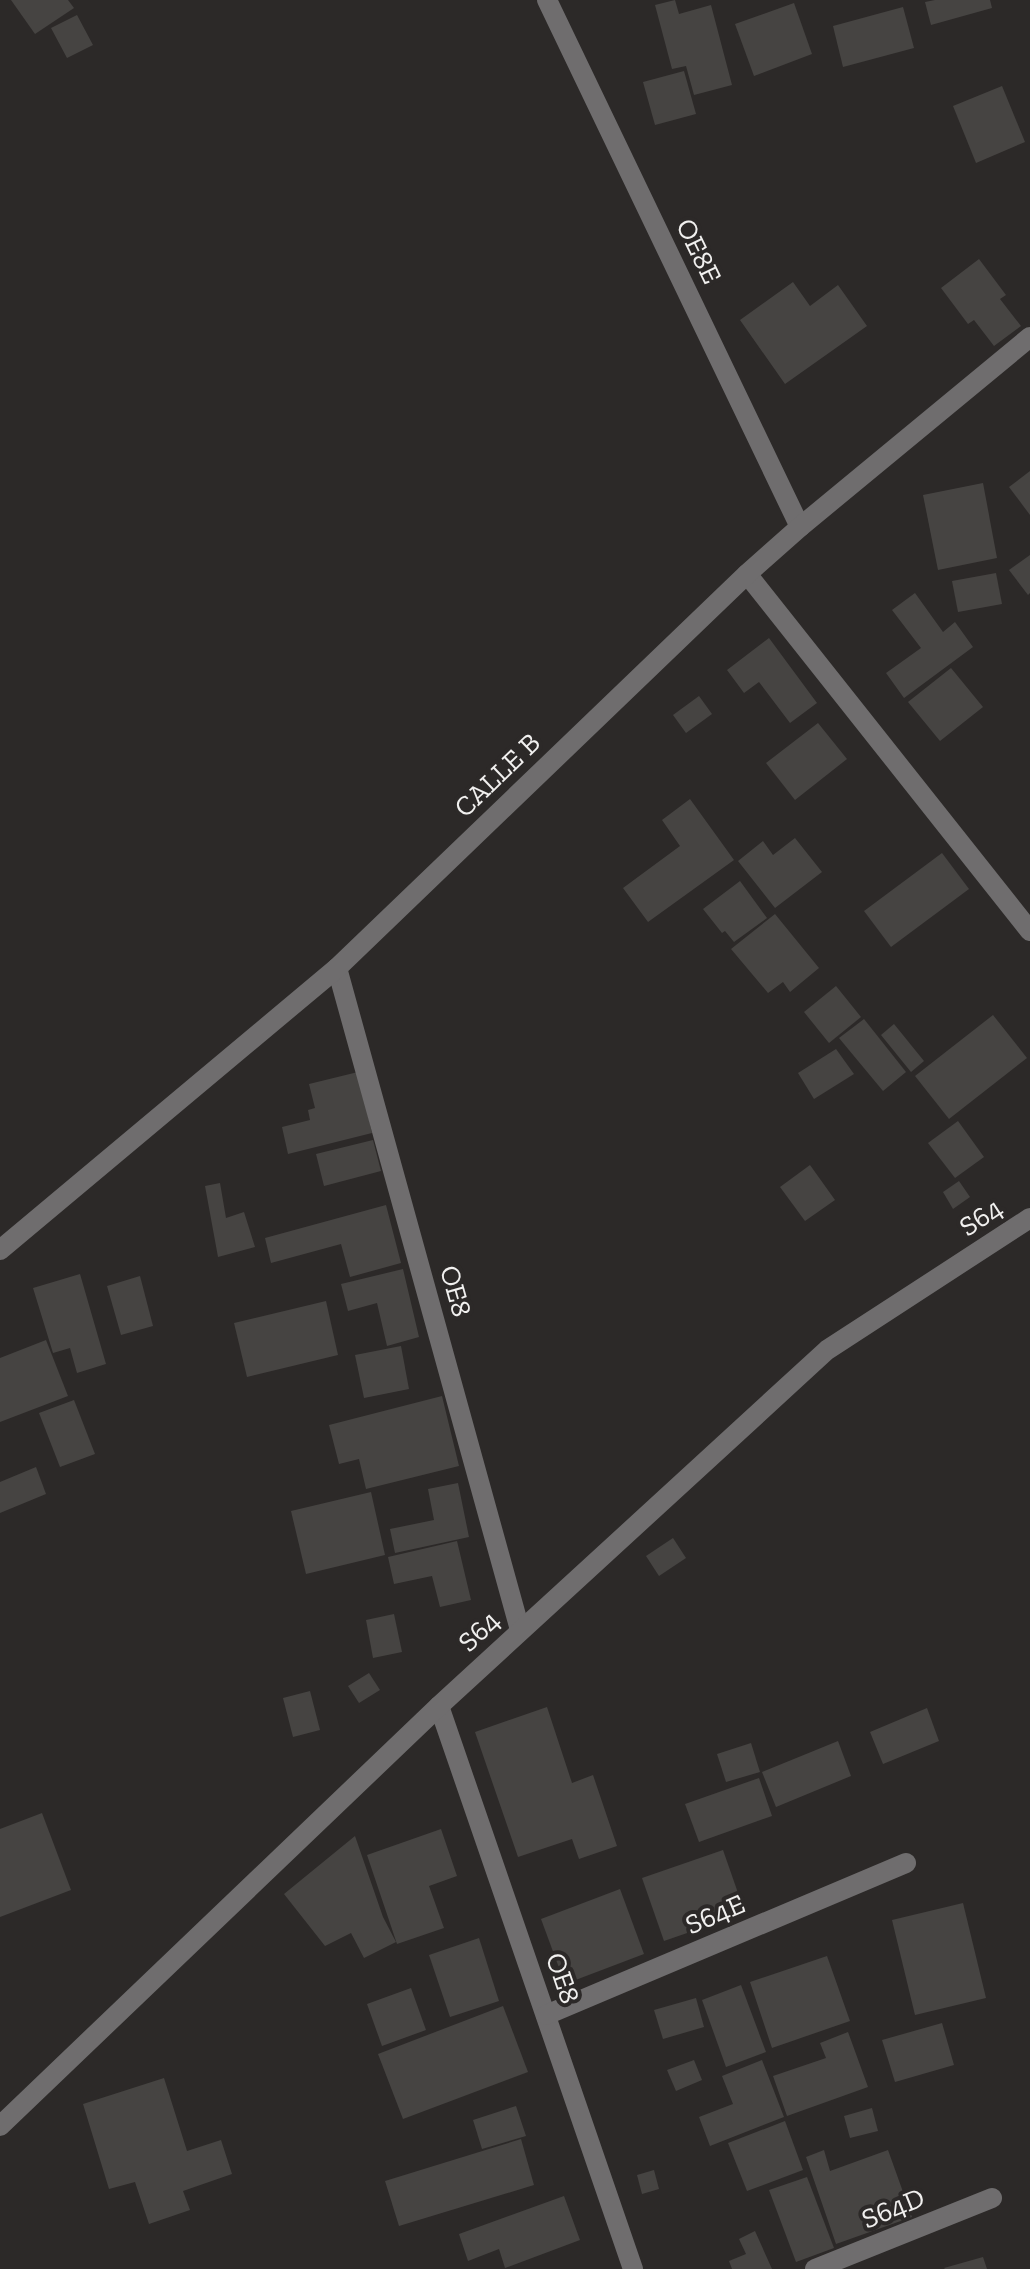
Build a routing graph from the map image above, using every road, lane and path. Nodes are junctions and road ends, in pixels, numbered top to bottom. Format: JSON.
{"nodes":[{"id":1,"x":547,"y":0,"type":"edge"},
{"id":2,"x":1030,"y":337,"type":"edge"},
{"id":3,"x":800,"y":527,"type":"junction"},
{"id":4,"x":747,"y":574,"type":"junction"},
{"id":5,"x":1030,"y":931,"type":"edge"},
{"id":6,"x":337,"y":968,"type":"junction"},
{"id":7,"x":1030,"y":1218,"type":"edge"},
{"id":8,"x":0,"y":1250,"type":"edge"},
{"id":9,"x":520,"y":1630,"type":"junction"},
{"id":10,"x":439,"y":1706,"type":"junction"},
{"id":11,"x":906,"y":1863,"type":"dead end"},
{"id":12,"x":546,"y":2015,"type":"junction"},
{"id":13,"x":0,"y":2126,"type":"edge"},
{"id":14,"x":992,"y":2198,"type":"dead end"},
{"id":15,"x":633,"y":2269,"type":"edge"},
{"id":16,"x":815,"y":2269,"type":"edge"}],
"edges":[{"from":1,"to":3,"type":"street","name":"OE8E"},
{"from":2,"to":3,"type":"street","name":"CALLE B"},
{"from":3,"to":4,"type":"street","name":"CALLE B"},
{"from":4,"to":5,"type":"street"},
{"from":4,"to":6,"type":"street","name":"CALLE B"},
{"from":6,"to":8,"type":"street","name":"CALLE B"},
{"from":6,"to":9,"type":"street","name":"OE8"},
{"from":7,"to":9,"type":"street","name":"S64"},
{"from":9,"to":10,"type":"street","name":"S64"},
{"from":10,"to":12,"type":"street","name":"OE8"},
{"from":10,"to":13,"type":"street","name":"S64"},
{"from":11,"to":12,"type":"street","name":"S64E"},
{"from":12,"to":15,"type":"street","name":"OE8"},
{"from":14,"to":16,"type":"street","name":"S64D"}]}
